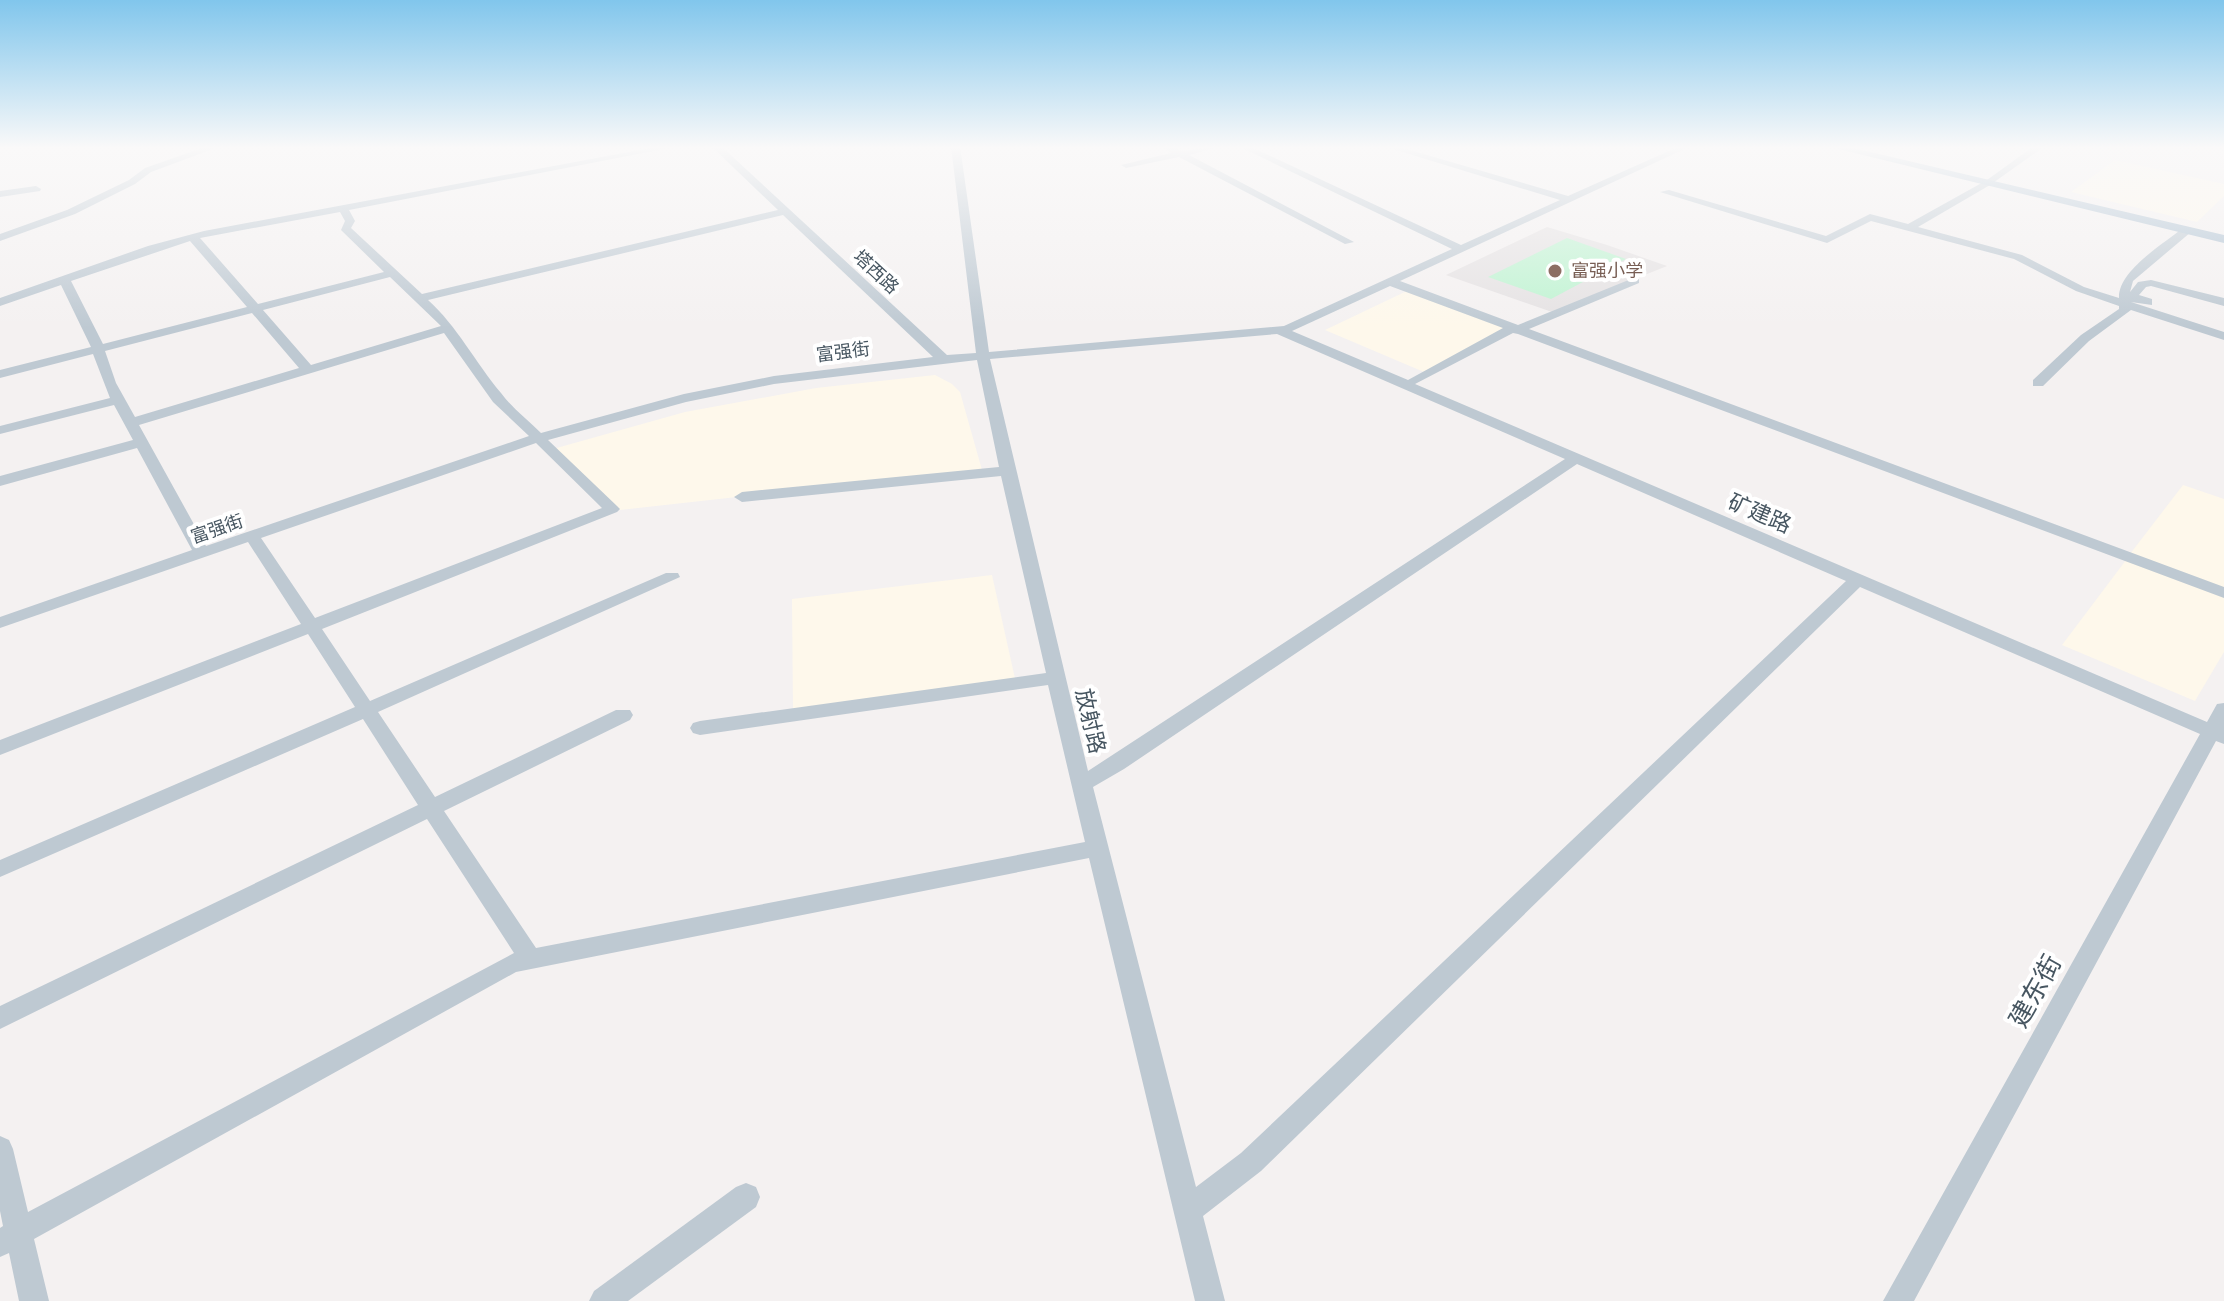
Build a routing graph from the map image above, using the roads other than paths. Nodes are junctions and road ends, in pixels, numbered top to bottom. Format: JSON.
{"nodes":[{"id":1,"x":82,"y":207,"type":"edge"},
{"id":2,"x":350,"y":207,"type":"edge"},
{"id":3,"x":780,"y":207,"type":"edge"},
{"id":4,"x":963,"y":207,"type":"edge"},
{"id":5,"x":1281,"y":207,"type":"edge"},
{"id":6,"x":1370,"y":207,"type":"edge"},
{"id":7,"x":1555,"y":207,"type":"edge"},
{"id":8,"x":1715,"y":207,"type":"edge"},
{"id":9,"x":1945,"y":207,"type":"edge"},
{"id":10,"x":2093,"y":207,"type":"edge"},
{"id":11,"x":2099,"y":207,"type":"edge"},
{"id":12,"x":343,"y":208,"type":"junction"},
{"id":13,"x":785,"y":211,"type":"junction"},
{"id":14,"x":1910,"y":227,"type":"junction"},
{"id":15,"x":2187,"y":230,"type":"junction"},
{"id":16,"x":2224,"y":236,"type":"edge"},
{"id":17,"x":193,"y":237,"type":"junction"},
{"id":18,"x":0,"y":238,"type":"edge"},
{"id":19,"x":1349,"y":242,"type":"dead end"},
{"id":20,"x":1462,"y":250,"type":"junction"},
{"id":21,"x":393,"y":273,"type":"junction"},
{"id":22,"x":65,"y":281,"type":"junction"},
{"id":23,"x":1635,"y":281,"type":"dead end"},
{"id":24,"x":1391,"y":282,"type":"junction"},
{"id":25,"x":420,"y":298,"type":"junction"},
{"id":26,"x":0,"y":302,"type":"edge"},
{"id":27,"x":2224,"y":302,"type":"edge"},
{"id":28,"x":2125,"y":304,"type":"junction"},
{"id":29,"x":256,"y":310,"type":"junction"},
{"id":30,"x":2224,"y":322,"type":"edge"},
{"id":31,"x":448,"y":328,"type":"junction"},
{"id":32,"x":1285,"y":329,"type":"junction"},
{"id":33,"x":1515,"y":329,"type":"junction"},
{"id":34,"x":2224,"y":336,"type":"edge"},
{"id":35,"x":99,"y":350,"type":"junction"},
{"id":36,"x":983,"y":355,"type":"junction"},
{"id":37,"x":943,"y":359,"type":"junction"},
{"id":38,"x":308,"y":370,"type":"junction"},
{"id":39,"x":0,"y":374,"type":"edge"},
{"id":40,"x":1414,"y":380,"type":"junction"},
{"id":41,"x":2038,"y":383,"type":"dead end"},
{"id":42,"x":117,"y":400,"type":"junction"},
{"id":43,"x":129,"y":423,"type":"junction"},
{"id":44,"x":0,"y":430,"type":"edge"},
{"id":45,"x":536,"y":438,"type":"junction"},
{"id":46,"x":140,"y":443,"type":"junction"},
{"id":47,"x":1576,"y":458,"type":"junction"},
{"id":48,"x":1008,"y":471,"type":"junction"},
{"id":49,"x":0,"y":481,"type":"edge"},
{"id":50,"x":742,"y":497,"type":"dead end"},
{"id":51,"x":252,"y":536,"type":"junction"},
{"id":52,"x":202,"y":553,"type":"junction"},
{"id":53,"x":672,"y":577,"type":"dead end"},
{"id":54,"x":1858,"y":579,"type":"junction"},
{"id":55,"x":2224,"y":593,"type":"edge"},
{"id":56,"x":0,"y":623,"type":"edge"},
{"id":57,"x":311,"y":626,"type":"junction"},
{"id":58,"x":1056,"y":678,"type":"junction"},
{"id":59,"x":366,"y":709,"type":"junction"},
{"id":60,"x":623,"y":715,"type":"dead end"},
{"id":61,"x":2220,"y":724,"type":"edge"},
{"id":62,"x":700,"y":728,"type":"dead end"},
{"id":63,"x":0,"y":748,"type":"edge"},
{"id":64,"x":1081,"y":784,"type":"junction"},
{"id":65,"x":431,"y":808,"type":"junction"},
{"id":66,"x":1098,"y":848,"type":"junction"},
{"id":67,"x":0,"y":869,"type":"edge"},
{"id":68,"x":530,"y":958,"type":"junction"},
{"id":69,"x":0,"y":1018,"type":"edge"},
{"id":70,"x":0,"y":1149,"type":"edge"},
{"id":71,"x":746,"y":1197,"type":"dead end"},
{"id":72,"x":1187,"y":1211,"type":"junction"},
{"id":73,"x":9,"y":1238,"type":"edge"},
{"id":74,"x":34,"y":1301,"type":"edge"},
{"id":75,"x":604,"y":1301,"type":"edge"},
{"id":76,"x":1210,"y":1301,"type":"edge"},
{"id":77,"x":1898,"y":1301,"type":"edge"}],
"edges":[{"from":1,"to":18,"type":"street"},
{"from":2,"to":12,"type":"street"},
{"from":3,"to":13,"type":"street","name":"塔西路"},
{"from":4,"to":36,"type":"street","name":"放射路"},
{"from":5,"to":19,"type":"street"},
{"from":6,"to":20,"type":"street"},
{"from":7,"to":20,"type":"street","name":"富强街"},
{"from":8,"to":14,"type":"street"},
{"from":9,"to":14,"type":"street"},
{"from":10,"to":15,"type":"main road"},
{"from":11,"to":16,"type":"main road"},
{"from":12,"to":17,"type":"street"},
{"from":12,"to":21,"type":"street"},
{"from":13,"to":25,"type":"street"},
{"from":13,"to":37,"type":"street","name":"塔西路"},
{"from":14,"to":28,"type":"street"},
{"from":15,"to":16,"type":"main road"},
{"from":15,"to":28,"type":"street"},
{"from":17,"to":22,"type":"street"},
{"from":17,"to":29,"type":"street"},
{"from":20,"to":24,"type":"street","name":"富强街"},
{"from":21,"to":25,"type":"street"},
{"from":21,"to":29,"type":"street"},
{"from":22,"to":26,"type":"street"},
{"from":22,"to":35,"type":"street"},
{"from":23,"to":33,"type":"street"},
{"from":24,"to":32,"type":"street","name":"富强街"},
{"from":24,"to":33,"type":"street"},
{"from":25,"to":31,"type":"street"},
{"from":27,"to":30,"type":"street"},
{"from":28,"to":34,"type":"street"},
{"from":28,"to":41,"type":"street"},
{"from":29,"to":35,"type":"street"},
{"from":29,"to":38,"type":"street"},
{"from":31,"to":38,"type":"street"},
{"from":31,"to":45,"type":"street"},
{"from":32,"to":36,"type":"street","name":"富强街"},
{"from":32,"to":40,"type":"street","name":"矿建路"},
{"from":32,"to":47,"type":"street","name":"矿建路"},
{"from":33,"to":40,"type":"street"},
{"from":33,"to":55,"type":"street"},
{"from":35,"to":39,"type":"street"},
{"from":35,"to":42,"type":"street"},
{"from":36,"to":37,"type":"street","name":"富强街"},
{"from":36,"to":48,"type":"street","name":"放射路"},
{"from":37,"to":45,"type":"street","name":"富强街"},
{"from":38,"to":43,"type":"street"},
{"from":40,"to":61,"type":"street","name":"矿建路"},
{"from":42,"to":43,"type":"street"},
{"from":42,"to":44,"type":"street"},
{"from":43,"to":46,"type":"street"},
{"from":45,"to":51,"type":"street","name":"富强街"},
{"from":45,"to":57,"type":"street"},
{"from":46,"to":49,"type":"street"},
{"from":46,"to":52,"type":"street"},
{"from":47,"to":54,"type":"street","name":"矿建路"},
{"from":47,"to":64,"type":"street"},
{"from":48,"to":50,"type":"street"},
{"from":48,"to":58,"type":"street","name":"放射路"},
{"from":51,"to":52,"type":"street","name":"富强街"},
{"from":51,"to":57,"type":"street"},
{"from":52,"to":56,"type":"street","name":"富强街"},
{"from":53,"to":59,"type":"street"},
{"from":54,"to":61,"type":"street","name":"矿建路"},
{"from":54,"to":72,"type":"street"},
{"from":57,"to":59,"type":"street"},
{"from":57,"to":63,"type":"street"},
{"from":58,"to":62,"type":"street"},
{"from":58,"to":64,"type":"street","name":"放射路"},
{"from":59,"to":65,"type":"street"},
{"from":59,"to":67,"type":"street"},
{"from":60,"to":65,"type":"street"},
{"from":61,"to":77,"type":"street","name":"建东街"},
{"from":64,"to":66,"type":"street","name":"放射路"},
{"from":65,"to":68,"type":"street"},
{"from":65,"to":69,"type":"street"},
{"from":66,"to":68,"type":"street"},
{"from":66,"to":72,"type":"street","name":"放射路"},
{"from":68,"to":73,"type":"street"},
{"from":70,"to":73,"type":"street"},
{"from":71,"to":75,"type":"street"},
{"from":72,"to":76,"type":"street","name":"放射路"},
{"from":73,"to":74,"type":"street"}]}
